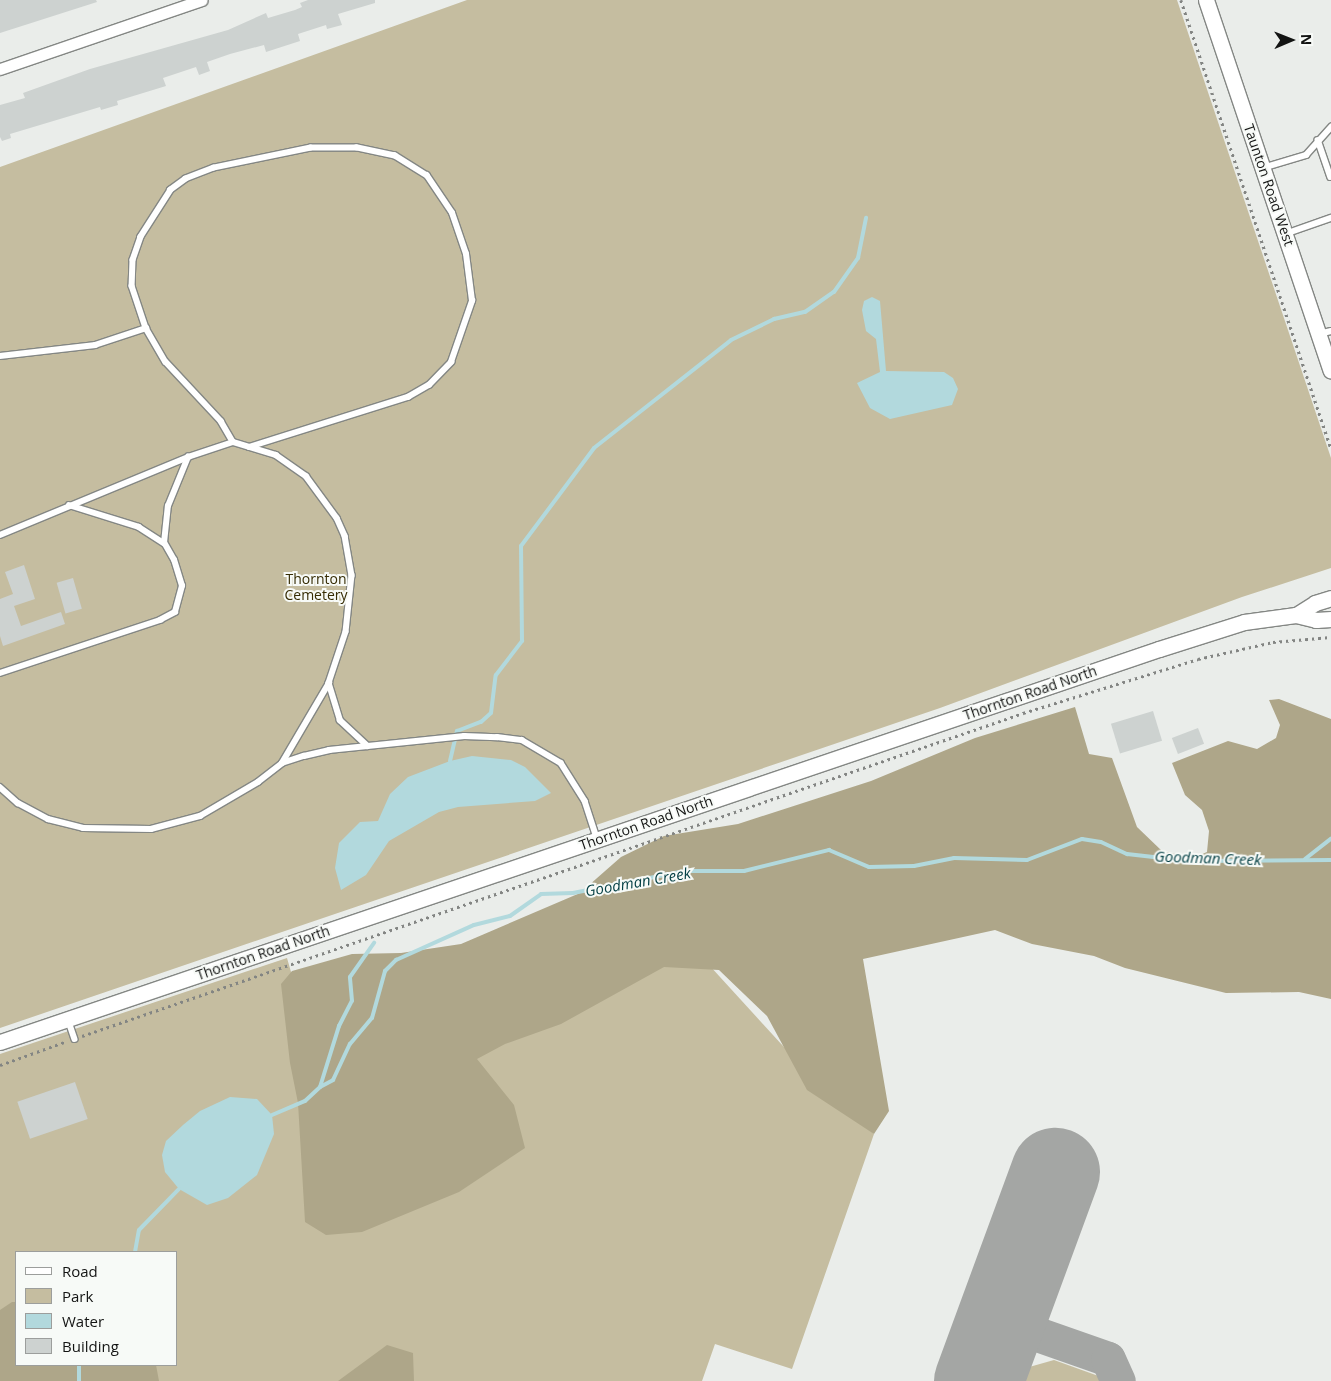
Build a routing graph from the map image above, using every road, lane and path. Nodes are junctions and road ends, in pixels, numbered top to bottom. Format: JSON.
{"nodes":[{"id":1,"x":202,"y":0,"type":"edge"},
{"id":2,"x":1181,"y":0,"type":"edge"},
{"id":3,"x":1206,"y":0,"type":"edge"},
{"id":4,"x":0,"y":69,"type":"edge"},
{"id":5,"x":1331,"y":127,"type":"edge"},
{"id":6,"x":1318,"y":140,"type":"junction"},
{"id":7,"x":1263,"y":168,"type":"junction"},
{"id":8,"x":1331,"y":177,"type":"edge"},
{"id":9,"x":1331,"y":218,"type":"edge"},
{"id":10,"x":1285,"y":234,"type":"junction"},
{"id":11,"x":146,"y":328,"type":"junction"},
{"id":12,"x":1325,"y":332,"type":"edge"},
{"id":13,"x":0,"y":356,"type":"edge"},
{"id":14,"x":1331,"y":371,"type":"edge"},
{"id":15,"x":233,"y":442,"type":"junction"},
{"id":16,"x":249,"y":447,"type":"junction"},
{"id":17,"x":1331,"y":448,"type":"edge"},
{"id":18,"x":188,"y":457,"type":"junction"},
{"id":19,"x":69,"y":505,"type":"junction"},
{"id":20,"x":0,"y":535,"type":"edge"},
{"id":21,"x":164,"y":543,"type":"junction"},
{"id":22,"x":1331,"y":598,"type":"edge"},
{"id":23,"x":1296,"y":615,"type":"junction"},
{"id":24,"x":1331,"y":619,"type":"edge"},
{"id":25,"x":1331,"y":637,"type":"edge"},
{"id":26,"x":0,"y":673,"type":"edge"},
{"id":27,"x":329,"y":684,"type":"junction"},
{"id":28,"x":368,"y":746,"type":"junction"},
{"id":29,"x":282,"y":762,"type":"junction"},
{"id":30,"x":0,"y":787,"type":"edge"},
{"id":31,"x":598,"y":840,"type":"junction"},
{"id":32,"x":67,"y":1018,"type":"junction"},
{"id":33,"x":74,"y":1039,"type":"junction"},
{"id":34,"x":0,"y":1042,"type":"edge"},
{"id":35,"x":0,"y":1065,"type":"edge"}],
"edges":[{"from":1,"to":4,"type":"street"},
{"from":2,"to":17,"type":"path"},
{"from":3,"to":7,"type":"main road","name":"Taunton Road West"},
{"from":5,"to":6,"type":"lane"},
{"from":6,"to":7,"type":"lane"},
{"from":6,"to":8,"type":"lane"},
{"from":7,"to":10,"type":"main road","name":"Taunton Road West"},
{"from":9,"to":10,"type":"lane"},
{"from":10,"to":12,"type":"main road","name":"Taunton Road West"},
{"from":11,"to":13,"type":"lane"},
{"from":11,"to":15,"type":"lane"},
{"from":11,"to":16,"type":"lane"},
{"from":12,"to":14,"type":"main road","name":"Taunton Road West"},
{"from":15,"to":16,"type":"lane"},
{"from":15,"to":18,"type":"lane"},
{"from":16,"to":27,"type":"lane"},
{"from":18,"to":19,"type":"lane"},
{"from":18,"to":21,"type":"lane"},
{"from":19,"to":20,"type":"lane"},
{"from":19,"to":21,"type":"lane"},
{"from":21,"to":26,"type":"lane"},
{"from":22,"to":23,"type":"main road","name":"Thornton Road North"},
{"from":23,"to":24,"type":"main road","name":"Thornton Road North"},
{"from":23,"to":31,"type":"main road","name":"Thornton Road North"},
{"from":25,"to":33,"type":"path"},
{"from":27,"to":28,"type":"lane"},
{"from":27,"to":29,"type":"lane"},
{"from":28,"to":29,"type":"lane"},
{"from":28,"to":31,"type":"lane"},
{"from":29,"to":30,"type":"lane"},
{"from":31,"to":32,"type":"main road","name":"Thornton Road North"},
{"from":32,"to":33,"type":"lane"},
{"from":32,"to":34,"type":"main road","name":"Thornton Road North"},
{"from":33,"to":35,"type":"path"}]}
